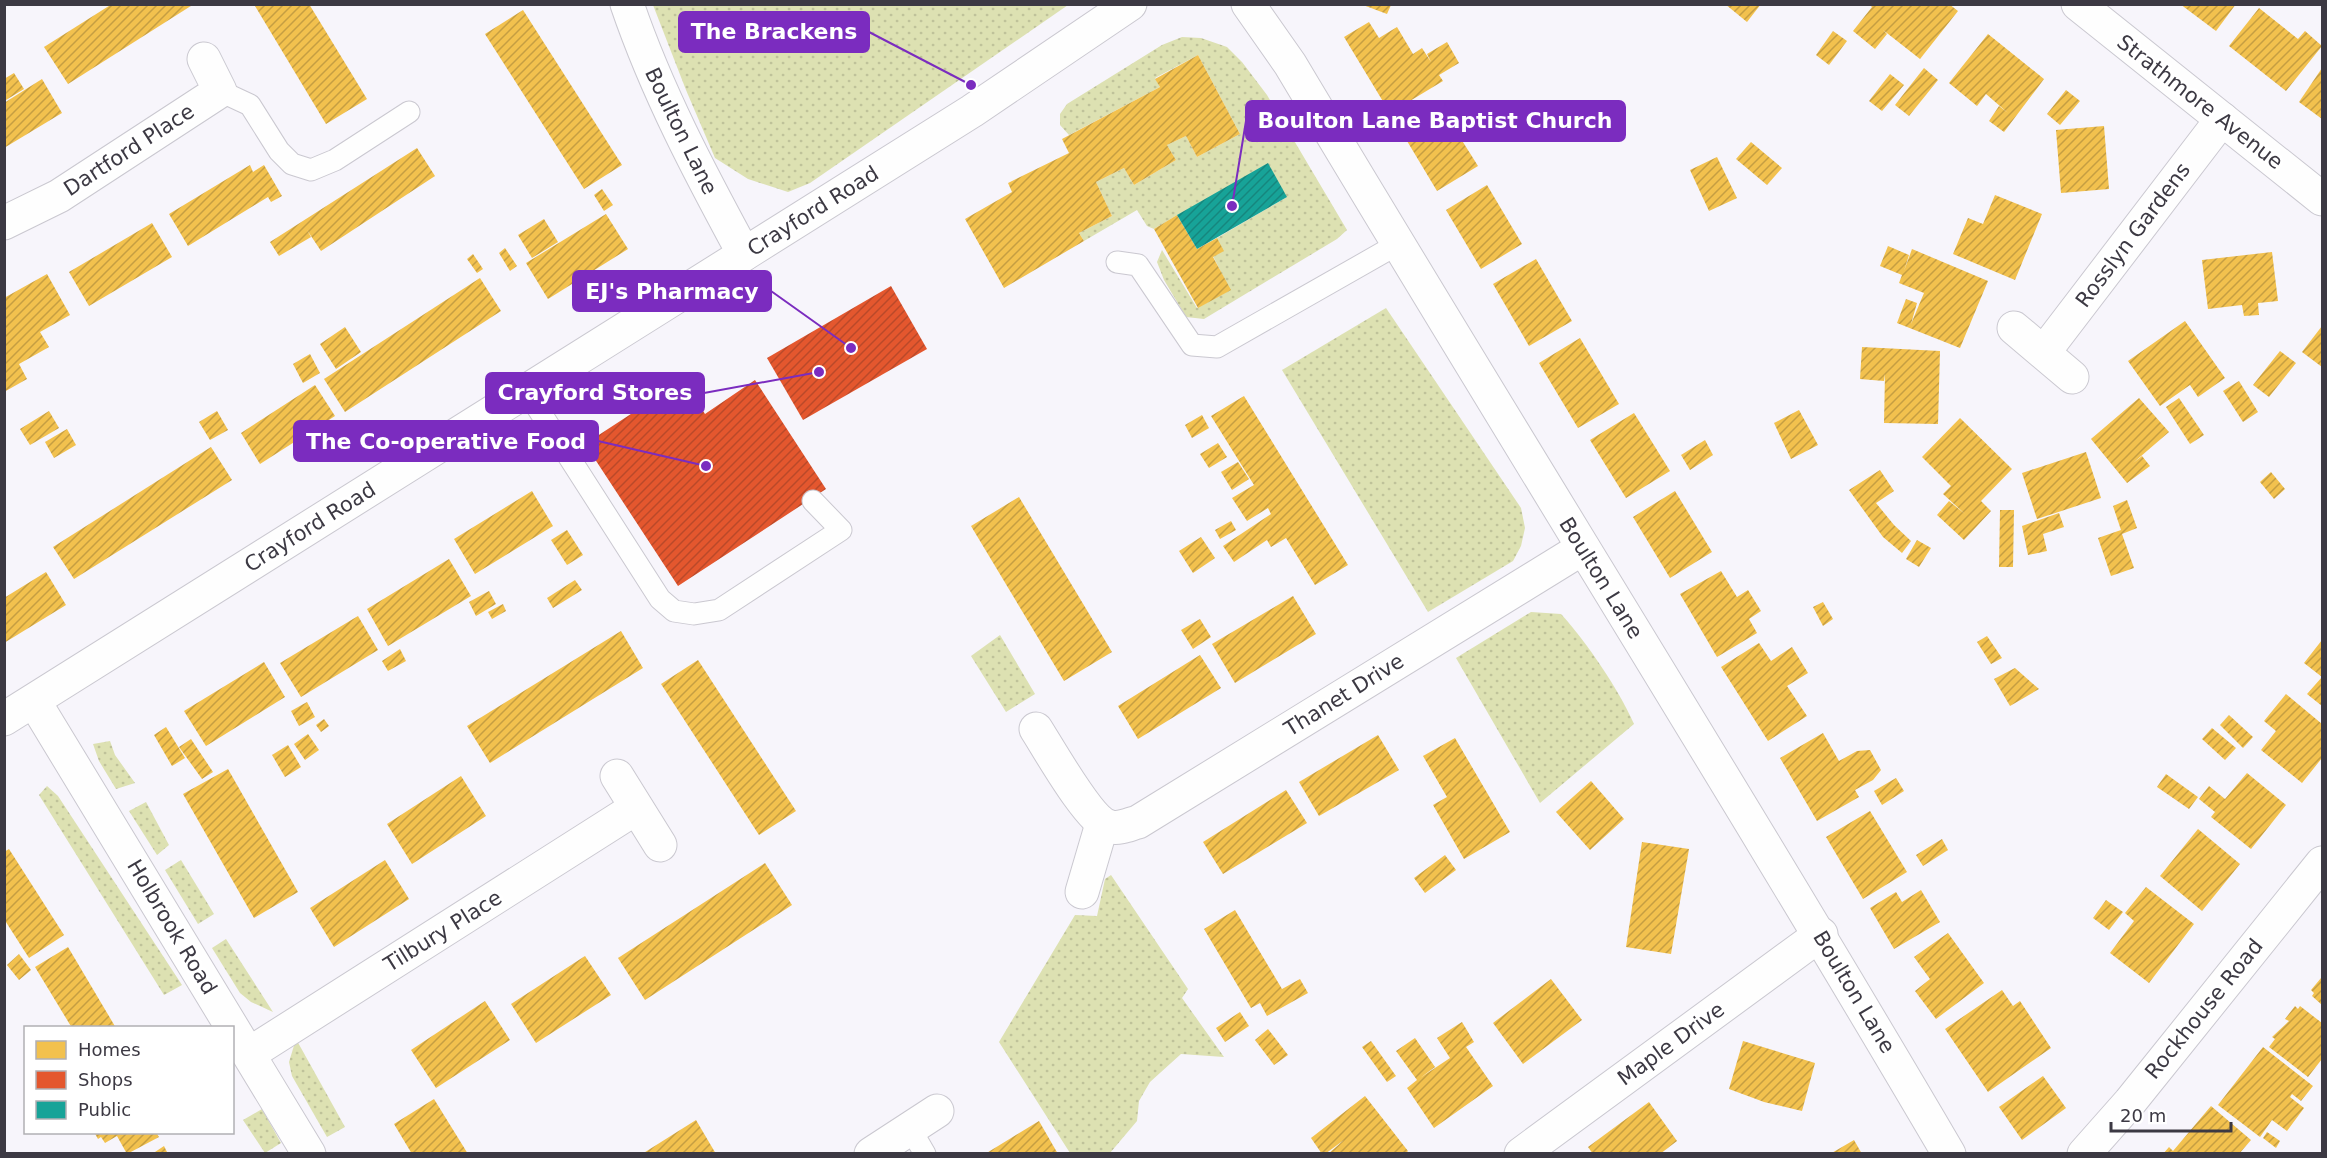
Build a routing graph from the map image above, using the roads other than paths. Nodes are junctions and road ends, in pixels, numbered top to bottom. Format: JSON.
{"nodes":[{"id":1,"x":627,"y":4,"type":"edge"},
{"id":2,"x":1130,"y":4,"type":"edge"},
{"id":3,"x":1248,"y":4,"type":"edge"},
{"id":4,"x":2078,"y":4,"type":"edge"},
{"id":5,"x":204,"y":59,"type":"dead end"},
{"id":6,"x":220,"y":92,"type":"junction"},
{"id":7,"x":410,"y":112,"type":"dead end"},
{"id":8,"x":2222,"y":119,"type":"junction"},
{"id":9,"x":2322,"y":199,"type":"edge"},
{"id":10,"x":4,"y":223,"type":"edge"},
{"id":11,"x":1398,"y":244,"type":"junction"},
{"id":12,"x":744,"y":254,"type":"junction"},
{"id":13,"x":1118,"y":262,"type":"dead end"},
{"id":14,"x":2014,"y":328,"type":"dead end"},
{"id":15,"x":2044,"y":351,"type":"junction"},
{"id":16,"x":2072,"y":377,"type":"dead end"},
{"id":17,"x":526,"y":390,"type":"junction"},
{"id":18,"x":813,"y":501,"type":"dead end"},
{"id":19,"x":1583,"y":548,"type":"junction"},
{"id":20,"x":34,"y":700,"type":"junction"},
{"id":21,"x":4,"y":719,"type":"edge"},
{"id":22,"x":1036,"y":729,"type":"dead end"},
{"id":23,"x":617,"y":776,"type":"dead end"},
{"id":24,"x":636,"y":808,"type":"junction"},
{"id":25,"x":1102,"y":824,"type":"junction"},
{"id":26,"x":660,"y":845,"type":"dead end"},
{"id":27,"x":2322,"y":863,"type":"edge"},
{"id":28,"x":1082,"y":892,"type":"dead end"},
{"id":29,"x":1821,"y":934,"type":"junction"},
{"id":30,"x":232,"y":1026,"type":"edge"},
{"id":31,"x":234,"y":1029,"type":"edge"},
{"id":32,"x":249,"y":1054,"type":"junction"},
{"id":33,"x":938,"y":1111,"type":"dead end"},
{"id":34,"x":917,"y":1141,"type":"edge"},
{"id":35,"x":309,"y":1154,"type":"edge"},
{"id":36,"x":871,"y":1154,"type":"edge"},
{"id":37,"x":1521,"y":1154,"type":"edge"},
{"id":38,"x":1949,"y":1154,"type":"edge"},
{"id":39,"x":2084,"y":1154,"type":"edge"}],
"edges":[{"from":1,"to":12,"type":"street","name":"Boulton Lane"},
{"from":2,"to":12,"type":"street","name":"Crayford Road"},
{"from":3,"to":11,"type":"street","name":"Boulton Lane"},
{"from":4,"to":8,"type":"street","name":"Strathmore Avenue"},
{"from":5,"to":6,"type":"street"},
{"from":6,"to":7,"type":"lane"},
{"from":6,"to":10,"type":"street","name":"Dartford Place"},
{"from":8,"to":9,"type":"street","name":"Strathmore Avenue"},
{"from":8,"to":15,"type":"street","name":"Rosslyn Gardens"},
{"from":11,"to":13,"type":"lane"},
{"from":11,"to":19,"type":"street","name":"Boulton Lane"},
{"from":12,"to":17,"type":"street","name":"Crayford Road"},
{"from":14,"to":15,"type":"street"},
{"from":15,"to":16,"type":"street"},
{"from":17,"to":18,"type":"lane"},
{"from":17,"to":20,"type":"street","name":"Crayford Road"},
{"from":19,"to":25,"type":"street","name":"Thanet Drive"},
{"from":19,"to":29,"type":"street","name":"Boulton Lane"},
{"from":20,"to":21,"type":"street","name":"Crayford Road"},
{"from":20,"to":30,"type":"street","name":"Holbrook Road"},
{"from":22,"to":25,"type":"street"},
{"from":23,"to":24,"type":"street"},
{"from":24,"to":26,"type":"street"},
{"from":24,"to":32,"type":"street","name":"Tilbury Place"},
{"from":25,"to":28,"type":"street"},
{"from":27,"to":39,"type":"street","name":"Rockhouse Road"},
{"from":29,"to":37,"type":"street","name":"Maple Drive"},
{"from":29,"to":38,"type":"street","name":"Boulton Lane"},
{"from":31,"to":32,"type":"street","name":"Holbrook Road"},
{"from":32,"to":35,"type":"street","name":"Holbrook Road"},
{"from":33,"to":34,"type":"street"},
{"from":34,"to":36,"type":"street"}]}
